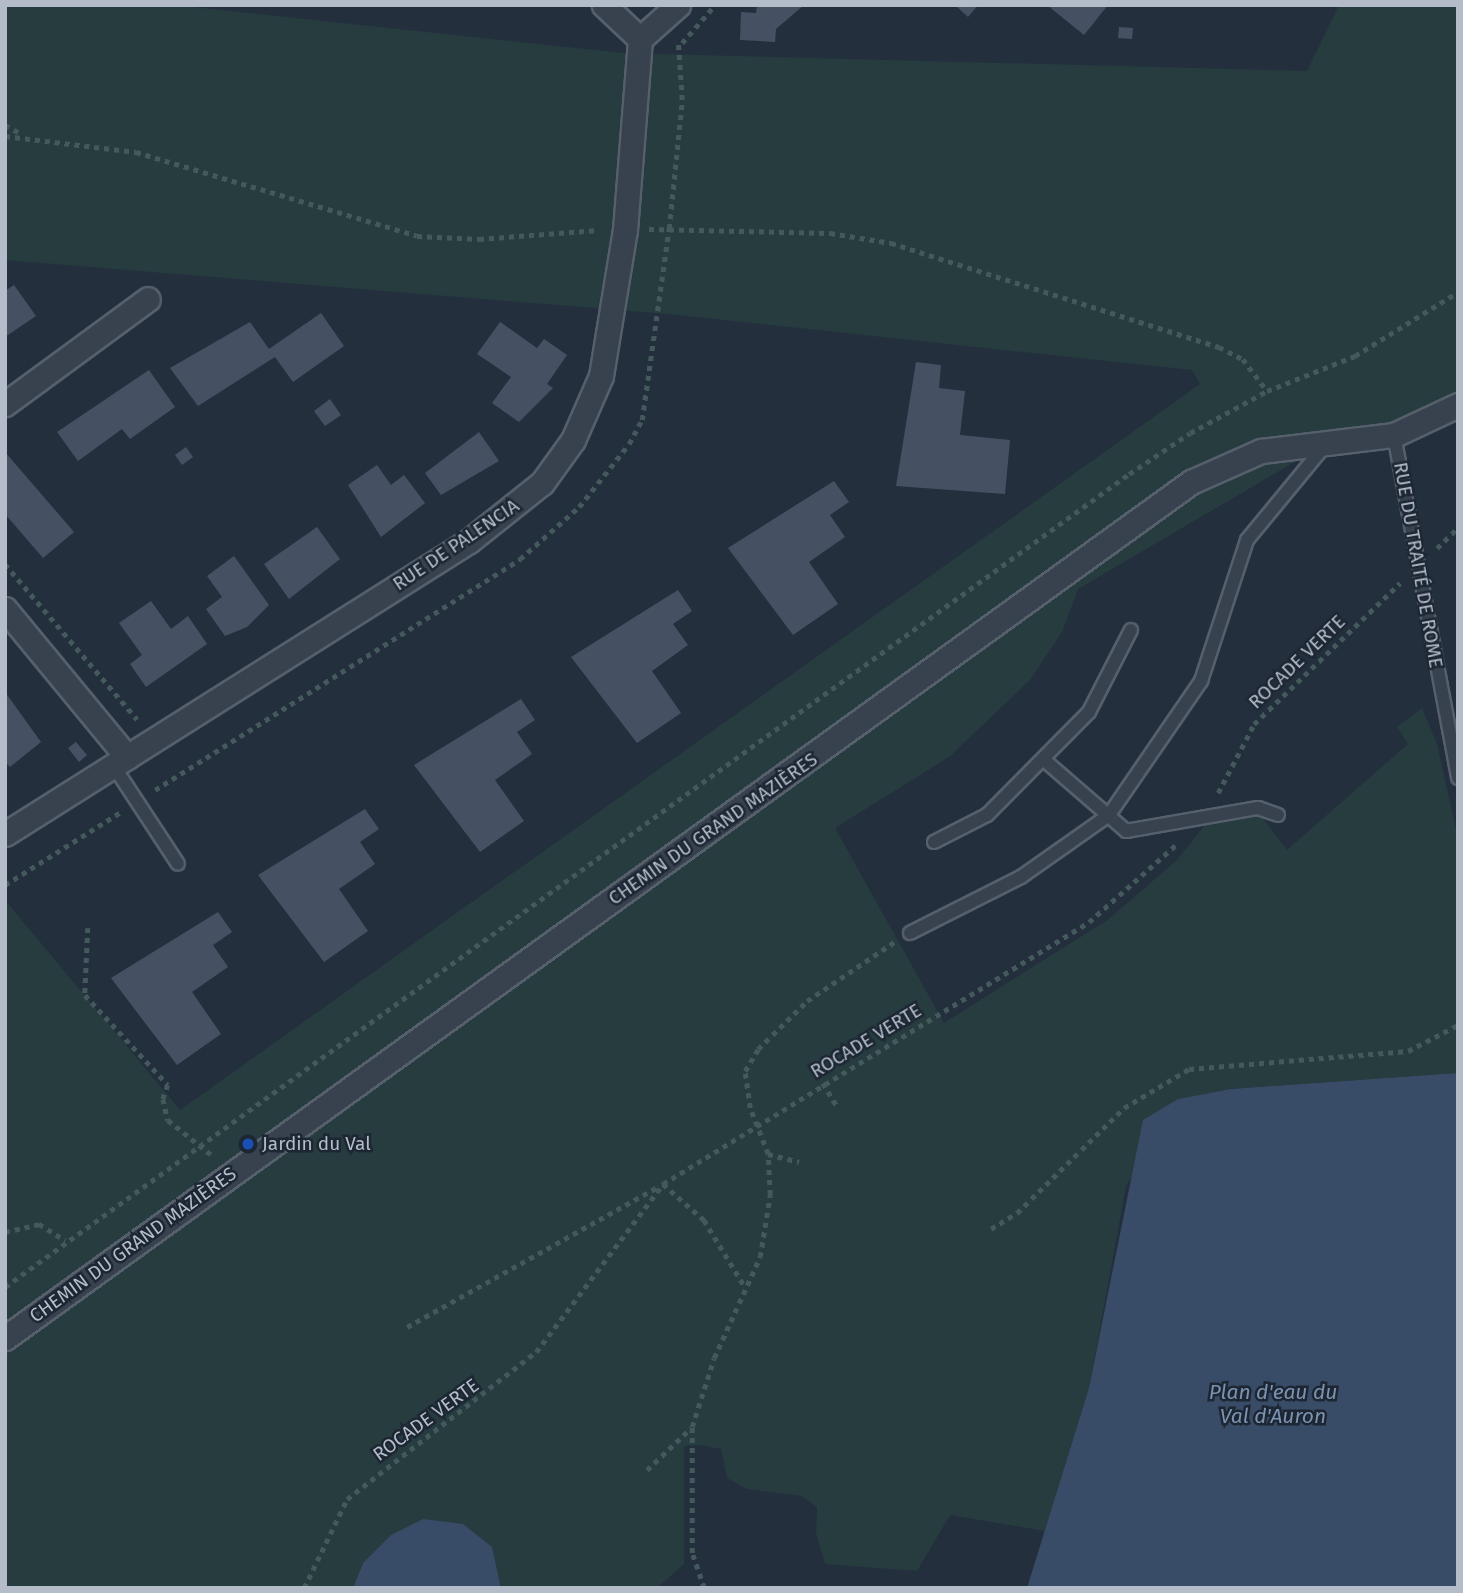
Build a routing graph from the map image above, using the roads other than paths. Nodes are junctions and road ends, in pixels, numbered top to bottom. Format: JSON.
{"nodes":[{"id":1,"x":604,"y":5,"type":"edge"},
{"id":2,"x":678,"y":5,"type":"edge"},
{"id":3,"x":640,"y":39,"type":"junction"},
{"id":4,"x":148,"y":299,"type":"dead end"},
{"id":5,"x":5,"y":404,"type":"edge"},
{"id":6,"x":1458,"y":405,"type":"edge"},
{"id":7,"x":1394,"y":435,"type":"junction"},
{"id":8,"x":1327,"y":443,"type":"junction"},
{"id":9,"x":5,"y":609,"type":"edge"},
{"id":10,"x":1131,"y":630,"type":"dead end"},
{"id":11,"x":1042,"y":759,"type":"junction"},
{"id":12,"x":120,"y":761,"type":"junction"},
{"id":13,"x":1458,"y":778,"type":"edge"},
{"id":14,"x":1109,"y":815,"type":"junction"},
{"id":15,"x":1278,"y":815,"type":"dead end"},
{"id":16,"x":5,"y":834,"type":"edge"},
{"id":17,"x":934,"y":842,"type":"dead end"},
{"id":18,"x":178,"y":864,"type":"dead end"},
{"id":19,"x":911,"y":933,"type":"road end"},
{"id":20,"x":5,"y":1338,"type":"edge"}],
"edges":[{"from":1,"to":3,"type":"street"},
{"from":2,"to":3,"type":"street"},
{"from":3,"to":12,"type":"street","name":"RUE DE PALENCIA"},
{"from":4,"to":5,"type":"street"},
{"from":6,"to":7,"type":"street","name":"CHEMIN DU GRAND MAZIÈRES"},
{"from":7,"to":8,"type":"street","name":"CHEMIN DU GRAND MAZIÈRES"},
{"from":7,"to":13,"type":"lane","name":"RUE DU TRAITÉ DE ROME"},
{"from":8,"to":14,"type":"lane"},
{"from":8,"to":20,"type":"street","name":"CHEMIN DU GRAND MAZIÈRES"},
{"from":9,"to":12,"type":"street"},
{"from":10,"to":11,"type":"lane"},
{"from":11,"to":14,"type":"lane"},
{"from":11,"to":17,"type":"lane"},
{"from":12,"to":16,"type":"street","name":"RUE DE PALENCIA"},
{"from":12,"to":18,"type":"lane"},
{"from":14,"to":15,"type":"lane"},
{"from":14,"to":19,"type":"lane"}]}
